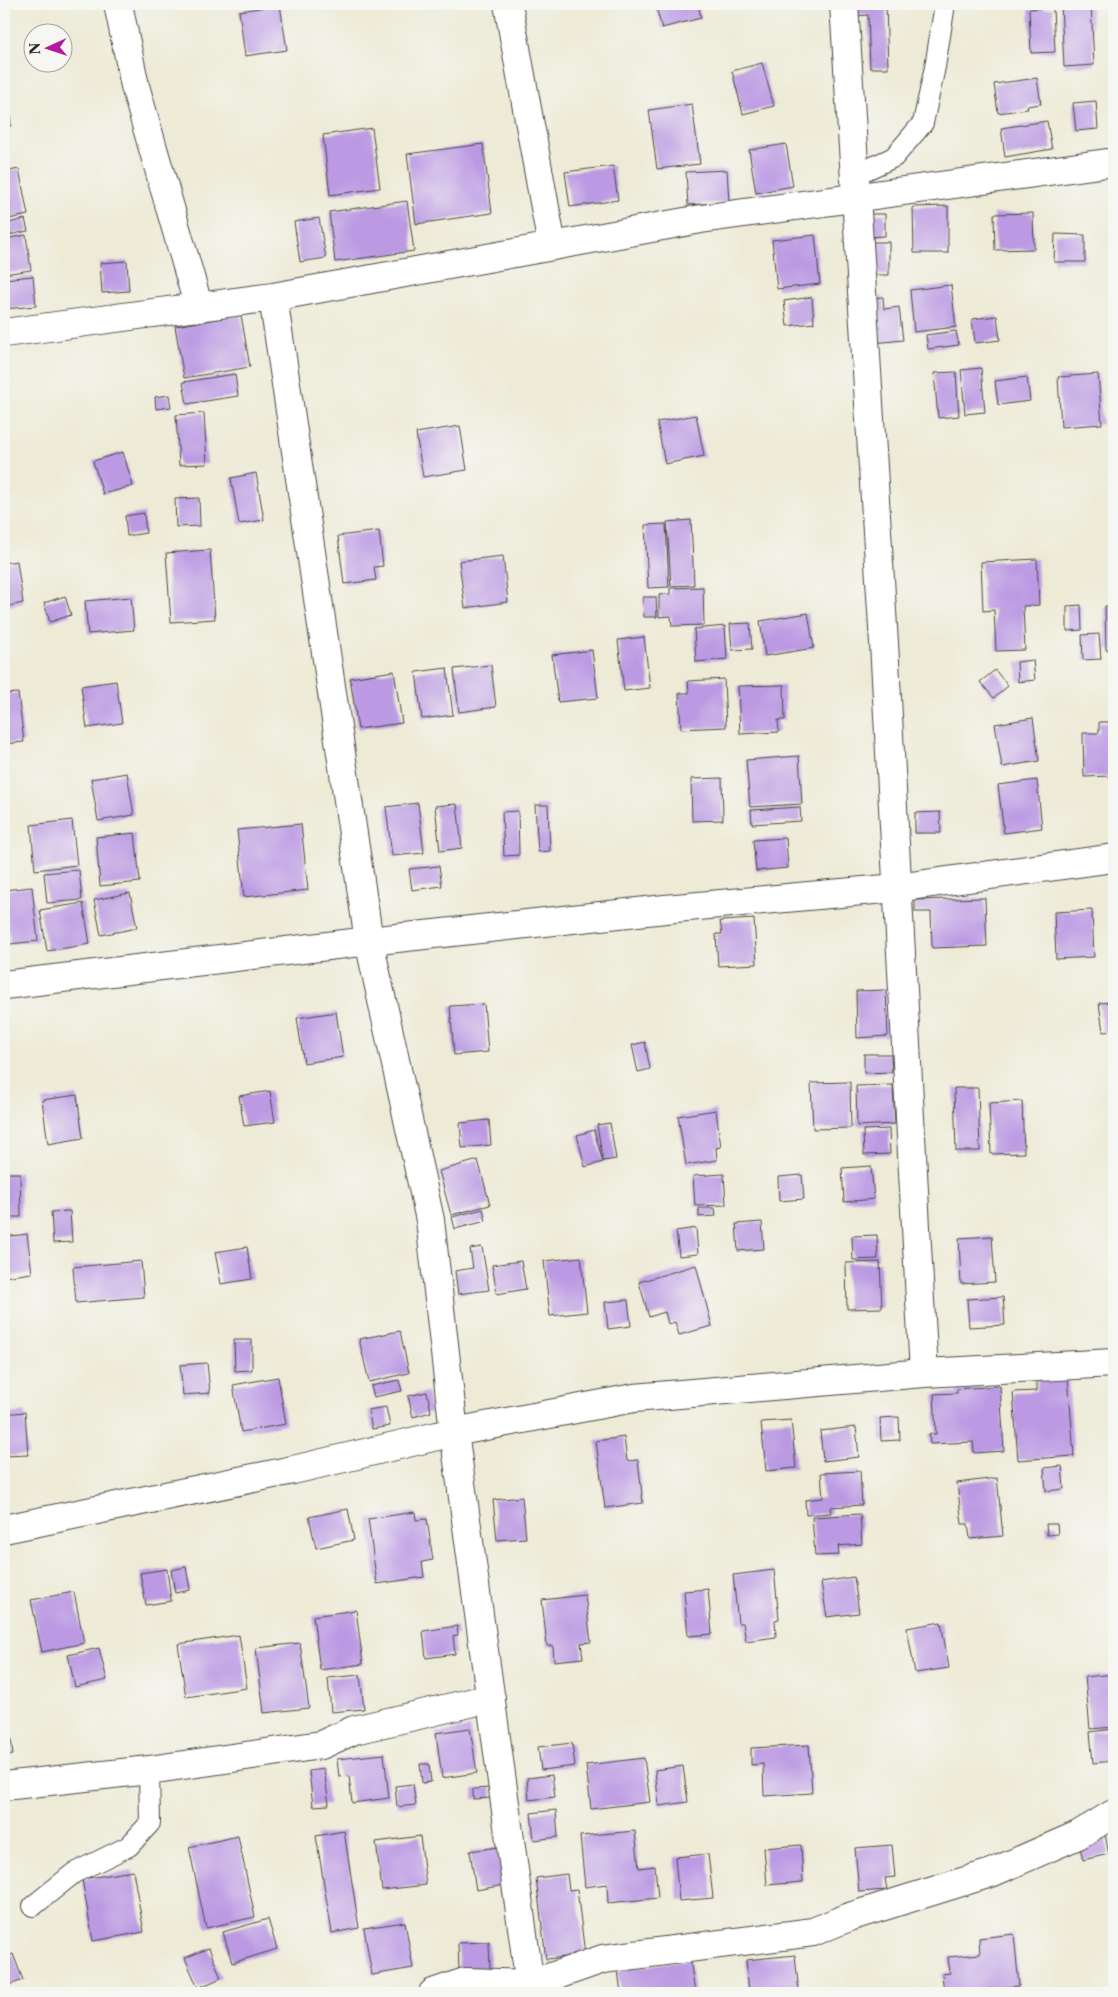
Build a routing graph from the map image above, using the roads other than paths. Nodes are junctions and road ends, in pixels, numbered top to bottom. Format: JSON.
{"nodes":[{"id":1,"x":118,"y":4,"type":"edge"},
{"id":2,"x":508,"y":4,"type":"edge"},
{"id":3,"x":844,"y":4,"type":"edge"},
{"id":4,"x":945,"y":4,"type":"edge"},
{"id":5,"x":1114,"y":162,"type":"edge"},
{"id":6,"x":856,"y":186,"type":"junction"},
{"id":7,"x":552,"y":246,"type":"junction"},
{"id":8,"x":273,"y":297,"type":"junction"},
{"id":9,"x":198,"y":308,"type":"junction"},
{"id":10,"x":4,"y":333,"type":"edge"},
{"id":11,"x":1114,"y":858,"type":"edge"},
{"id":12,"x":896,"y":888,"type":"junction"},
{"id":13,"x":369,"y":941,"type":"junction"},
{"id":14,"x":4,"y":985,"type":"edge"},
{"id":15,"x":1114,"y":1363,"type":"edge"},
{"id":16,"x":924,"y":1373,"type":"junction"},
{"id":17,"x":454,"y":1432,"type":"junction"},
{"id":18,"x":4,"y":1529,"type":"edge"},
{"id":19,"x":491,"y":1698,"type":"junction"},
{"id":20,"x":150,"y":1770,"type":"junction"},
{"id":21,"x":4,"y":1786,"type":"edge"},
{"id":22,"x":1113,"y":1814,"type":"edge"},
{"id":23,"x":33,"y":1906,"type":"dead end"},
{"id":24,"x":531,"y":1989,"type":"edge"},
{"id":25,"x":433,"y":1993,"type":"edge"}],
"edges":[{"from":1,"to":9,"type":"street"},
{"from":2,"to":7,"type":"street"},
{"from":3,"to":6,"type":"street"},
{"from":4,"to":6,"type":"lane"},
{"from":5,"to":6,"type":"street"},
{"from":6,"to":7,"type":"street"},
{"from":6,"to":12,"type":"street"},
{"from":7,"to":8,"type":"street"},
{"from":8,"to":9,"type":"street"},
{"from":8,"to":13,"type":"street"},
{"from":9,"to":10,"type":"street"},
{"from":11,"to":12,"type":"street"},
{"from":12,"to":13,"type":"street"},
{"from":12,"to":16,"type":"street"},
{"from":13,"to":14,"type":"street"},
{"from":13,"to":17,"type":"street"},
{"from":15,"to":16,"type":"street"},
{"from":16,"to":17,"type":"street"},
{"from":17,"to":18,"type":"street"},
{"from":17,"to":19,"type":"street"},
{"from":19,"to":20,"type":"street"},
{"from":19,"to":24,"type":"street"},
{"from":20,"to":21,"type":"street"},
{"from":20,"to":23,"type":"lane"},
{"from":22,"to":24,"type":"street"},
{"from":24,"to":25,"type":"street"}]}
